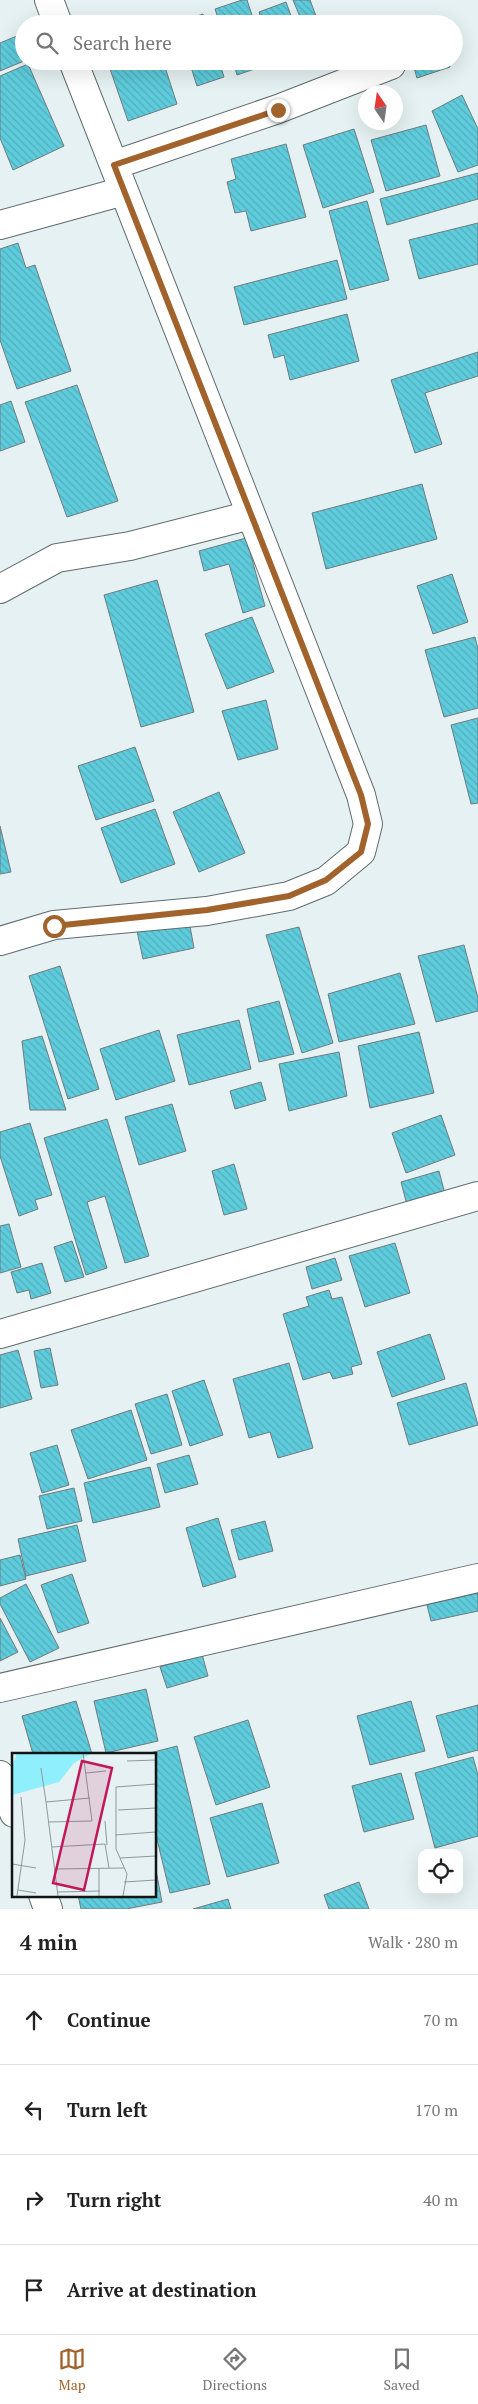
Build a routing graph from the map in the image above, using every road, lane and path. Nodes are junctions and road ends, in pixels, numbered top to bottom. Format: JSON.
{"nodes":[{"id":1,"x":49,"y":0,"type":"edge"},
{"id":2,"x":55,"y":15,"type":"edge"},
{"id":3,"x":77,"y":70,"type":"edge"},
{"id":4,"x":378,"y":70,"type":"edge"},
{"id":5,"x":114,"y":165,"type":"junction"},
{"id":6,"x":124,"y":191,"type":"junction"},
{"id":7,"x":0,"y":225,"type":"edge"},
{"id":8,"x":251,"y":514,"type":"junction"},
{"id":9,"x":0,"y":589,"type":"edge"},
{"id":10,"x":0,"y":941,"type":"edge"},
{"id":11,"x":478,"y":1196,"type":"edge"},
{"id":12,"x":0,"y":1334,"type":"edge"},
{"id":13,"x":478,"y":1578,"type":"edge"},
{"id":14,"x":0,"y":1688,"type":"edge"},
{"id":15,"x":0,"y":1775,"type":"edge"},
{"id":16,"x":12,"y":1808,"type":"edge"},
{"id":17,"x":43,"y":1896,"type":"edge"},
{"id":18,"x":48,"y":1909,"type":"edge"}],
"edges":[{"from":1,"to":2,"type":"street"},
{"from":3,"to":5,"type":"street"},
{"from":4,"to":5,"type":"street"},
{"from":5,"to":6,"type":"street"},
{"from":6,"to":7,"type":"street"},
{"from":6,"to":8,"type":"street"},
{"from":8,"to":9,"type":"street"},
{"from":8,"to":10,"type":"street"},
{"from":11,"to":12,"type":"street"},
{"from":13,"to":14,"type":"street"},
{"from":15,"to":16,"type":"street"},
{"from":17,"to":18,"type":"street"}]}
